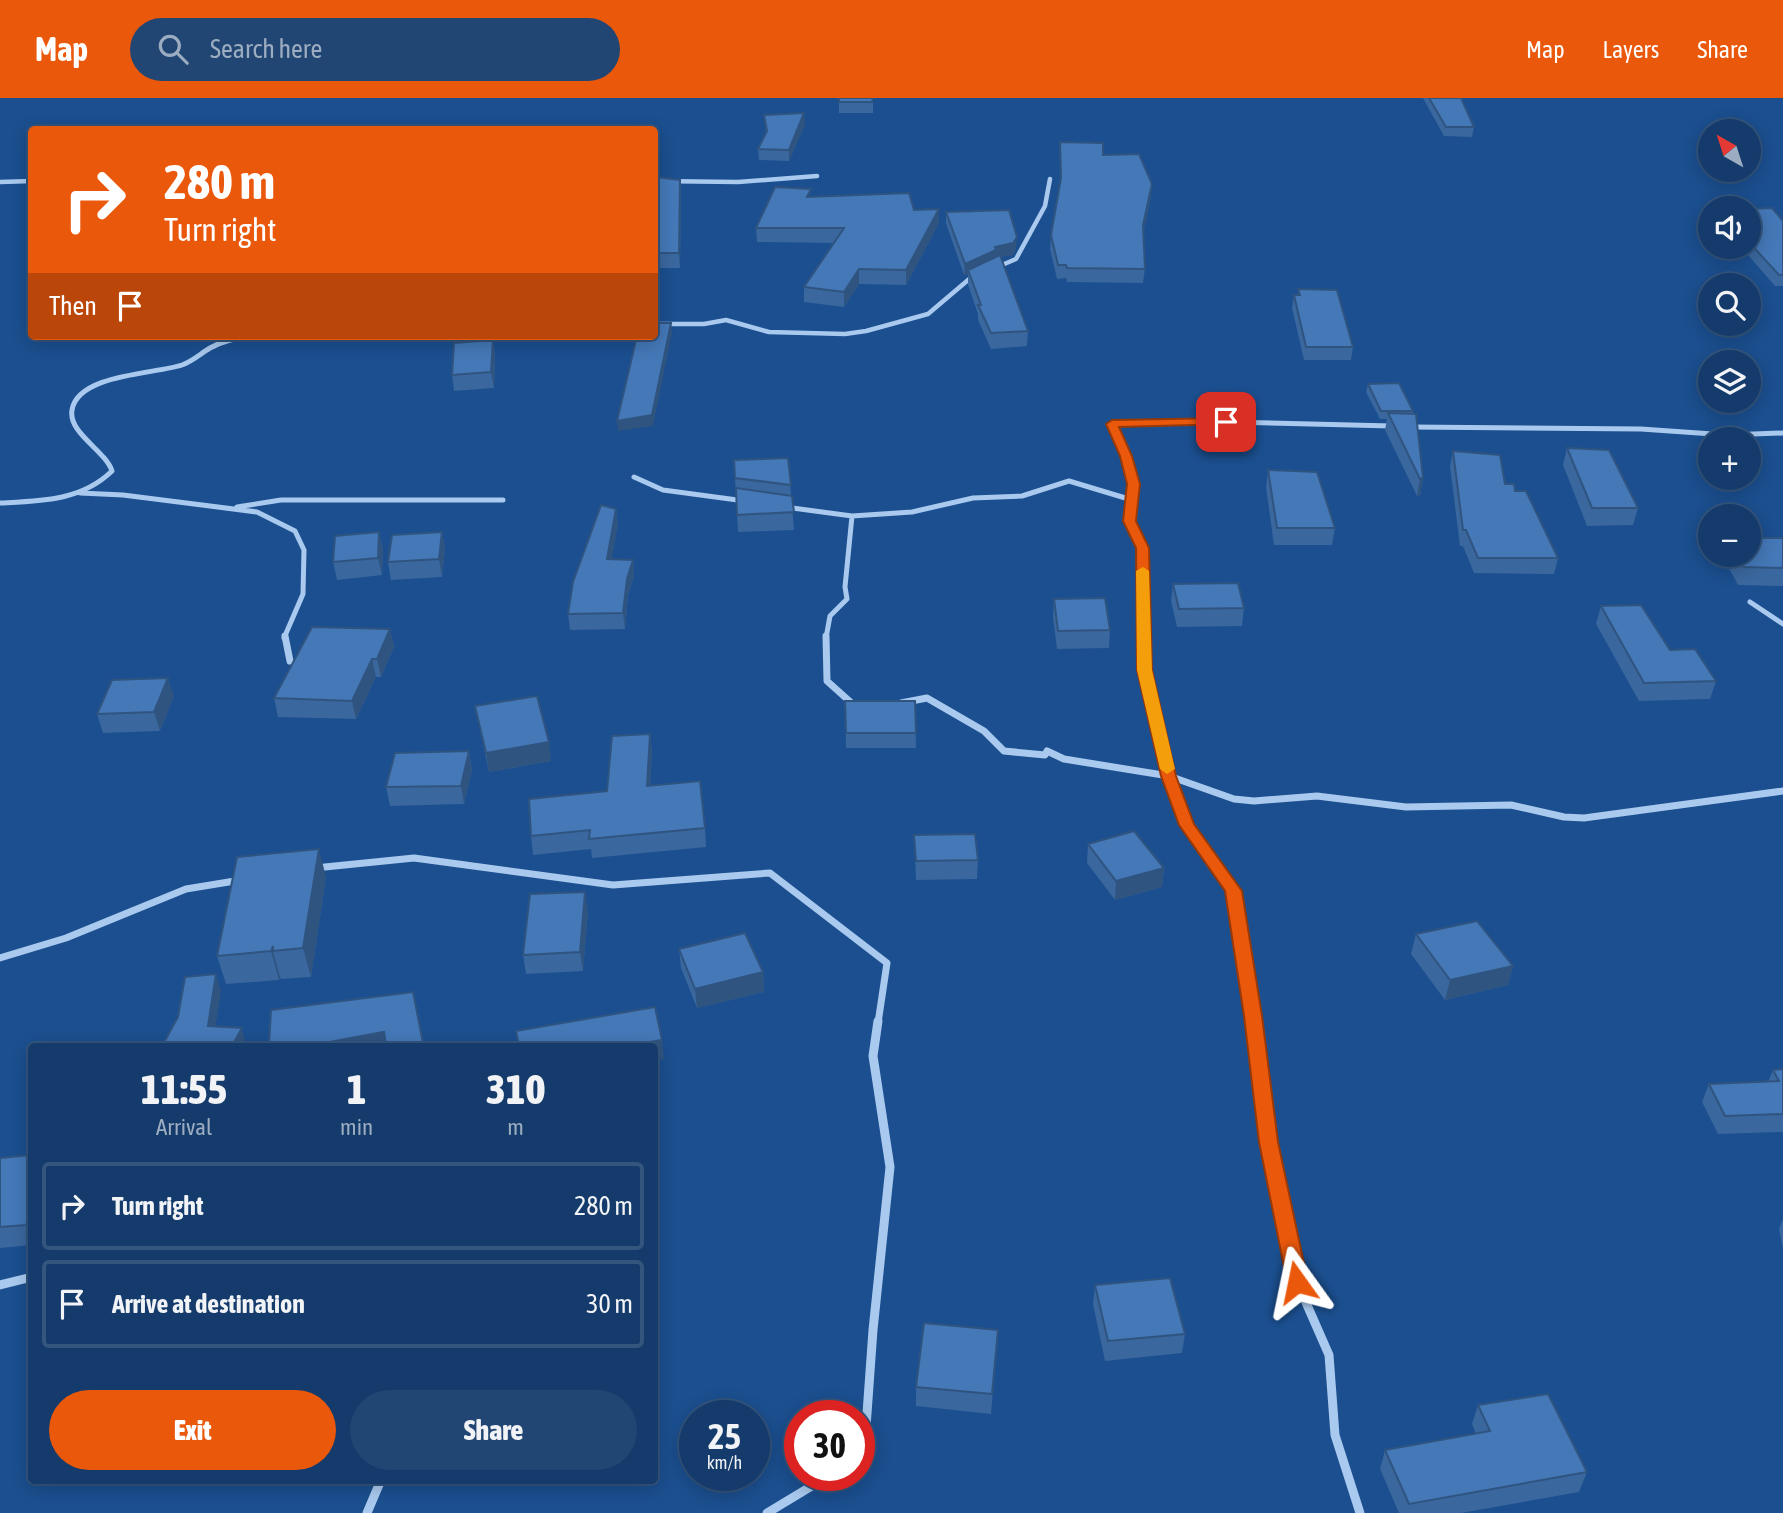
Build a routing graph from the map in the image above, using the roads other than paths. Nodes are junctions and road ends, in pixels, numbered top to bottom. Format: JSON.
{"nodes":[{"id":1,"x":817,"y":176,"type":"dead end"},
{"id":2,"x":1050,"y":179,"type":"dead end"},
{"id":3,"x":28,"y":181,"type":"edge"},
{"id":4,"x":658,"y":181,"type":"edge"},
{"id":5,"x":0,"y":182,"type":"edge"},
{"id":6,"x":989,"y":270,"type":"edge"},
{"id":7,"x":976,"y":274,"type":"edge"},
{"id":8,"x":658,"y":324,"type":"edge"},
{"id":9,"x":230,"y":340,"type":"edge"},
{"id":10,"x":1783,"y":433,"type":"edge"},
{"id":11,"x":634,"y":477,"type":"dead end"},
{"id":12,"x":79,"y":493,"type":"junction"},
{"id":13,"x":503,"y":500,"type":"dead end"},
{"id":14,"x":1132,"y":500,"type":"junction"},
{"id":15,"x":0,"y":503,"type":"edge"},
{"id":16,"x":759,"y":503,"type":"edge"},
{"id":17,"x":772,"y":505,"type":"edge"},
{"id":18,"x":229,"y":508,"type":"junction"},
{"id":19,"x":852,"y":516,"type":"junction"},
{"id":20,"x":1750,"y":601,"type":"dead end"},
{"id":21,"x":1783,"y":624,"type":"edge"},
{"id":22,"x":290,"y":661,"type":"edge"},
{"id":23,"x":887,"y":706,"type":"edge"},
{"id":24,"x":861,"y":711,"type":"edge"},
{"id":25,"x":1169,"y":776,"type":"junction"},
{"id":26,"x":1783,"y":791,"type":"edge"},
{"id":27,"x":306,"y":869,"type":"edge"},
{"id":28,"x":252,"y":878,"type":"edge"},
{"id":29,"x":0,"y":958,"type":"edge"},
{"id":30,"x":28,"y":1278,"type":"edge"},
{"id":31,"x":0,"y":1285,"type":"edge"},
{"id":32,"x":868,"y":1400,"type":"edge"},
{"id":33,"x":379,"y":1484,"type":"edge"},
{"id":34,"x":804,"y":1491,"type":"edge"},
{"id":35,"x":367,"y":1513,"type":"edge"},
{"id":36,"x":767,"y":1513,"type":"edge"},
{"id":37,"x":1360,"y":1513,"type":"edge"}],
"edges":[{"from":1,"to":4,"type":"street"},
{"from":2,"to":6,"type":"street"},
{"from":3,"to":5,"type":"street"},
{"from":7,"to":8,"type":"street"},
{"from":9,"to":12,"type":"street"},
{"from":10,"to":14,"type":"street"},
{"from":11,"to":16,"type":"street"},
{"from":12,"to":15,"type":"street"},
{"from":12,"to":18,"type":"street"},
{"from":13,"to":18,"type":"street"},
{"from":14,"to":19,"type":"street"},
{"from":14,"to":25,"type":"street"},
{"from":17,"to":19,"type":"street"},
{"from":18,"to":22,"type":"street"},
{"from":19,"to":24,"type":"street"},
{"from":20,"to":21,"type":"street"},
{"from":23,"to":25,"type":"street"},
{"from":25,"to":26,"type":"street"},
{"from":25,"to":37,"type":"street"},
{"from":27,"to":32,"type":"street"},
{"from":28,"to":29,"type":"street"},
{"from":30,"to":31,"type":"street"},
{"from":33,"to":35,"type":"street"},
{"from":34,"to":36,"type":"street"}]}
